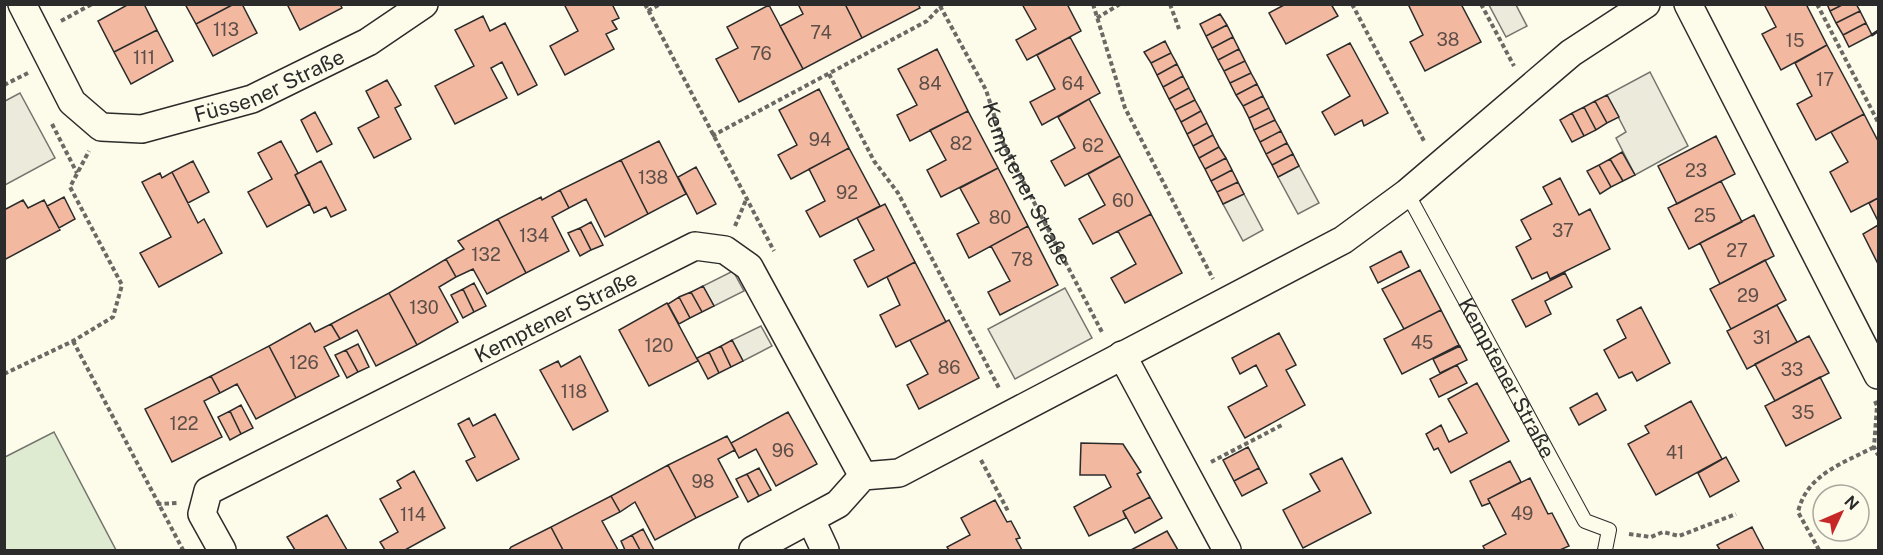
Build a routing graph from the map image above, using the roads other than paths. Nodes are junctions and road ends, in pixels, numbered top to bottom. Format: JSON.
{"nodes":[{"id":1,"x":22,"y":4,"type":"edge"},
{"id":2,"x":424,"y":4,"type":"edge"},
{"id":3,"x":1646,"y":4,"type":"edge"},
{"id":4,"x":1688,"y":4,"type":"edge"},
{"id":5,"x":1407,"y":193,"type":"junction"},
{"id":6,"x":1119,"y":357,"type":"junction"},
{"id":7,"x":1878,"y":375,"type":"edge"},
{"id":8,"x":863,"y":476,"type":"junction"},
{"id":9,"x":811,"y":520,"type":"junction"},
{"id":10,"x":222,"y":550,"type":"edge"},
{"id":11,"x":753,"y":550,"type":"edge"},
{"id":12,"x":825,"y":550,"type":"edge"},
{"id":13,"x":1227,"y":550,"type":"edge"},
{"id":14,"x":1605,"y":550,"type":"edge"}],
"edges":[{"from":1,"to":2,"type":"street","name":"Füssener Straße"},
{"from":3,"to":5,"type":"street"},
{"from":4,"to":7,"type":"street"},
{"from":5,"to":6,"type":"street"},
{"from":5,"to":14,"type":"lane","name":"Kemptener Straße"},
{"from":6,"to":8,"type":"street"},
{"from":6,"to":13,"type":"street"},
{"from":8,"to":9,"type":"street"},
{"from":8,"to":10,"type":"street","name":"Kemptener Straße"},
{"from":9,"to":11,"type":"street"},
{"from":9,"to":12,"type":"street"}]}
